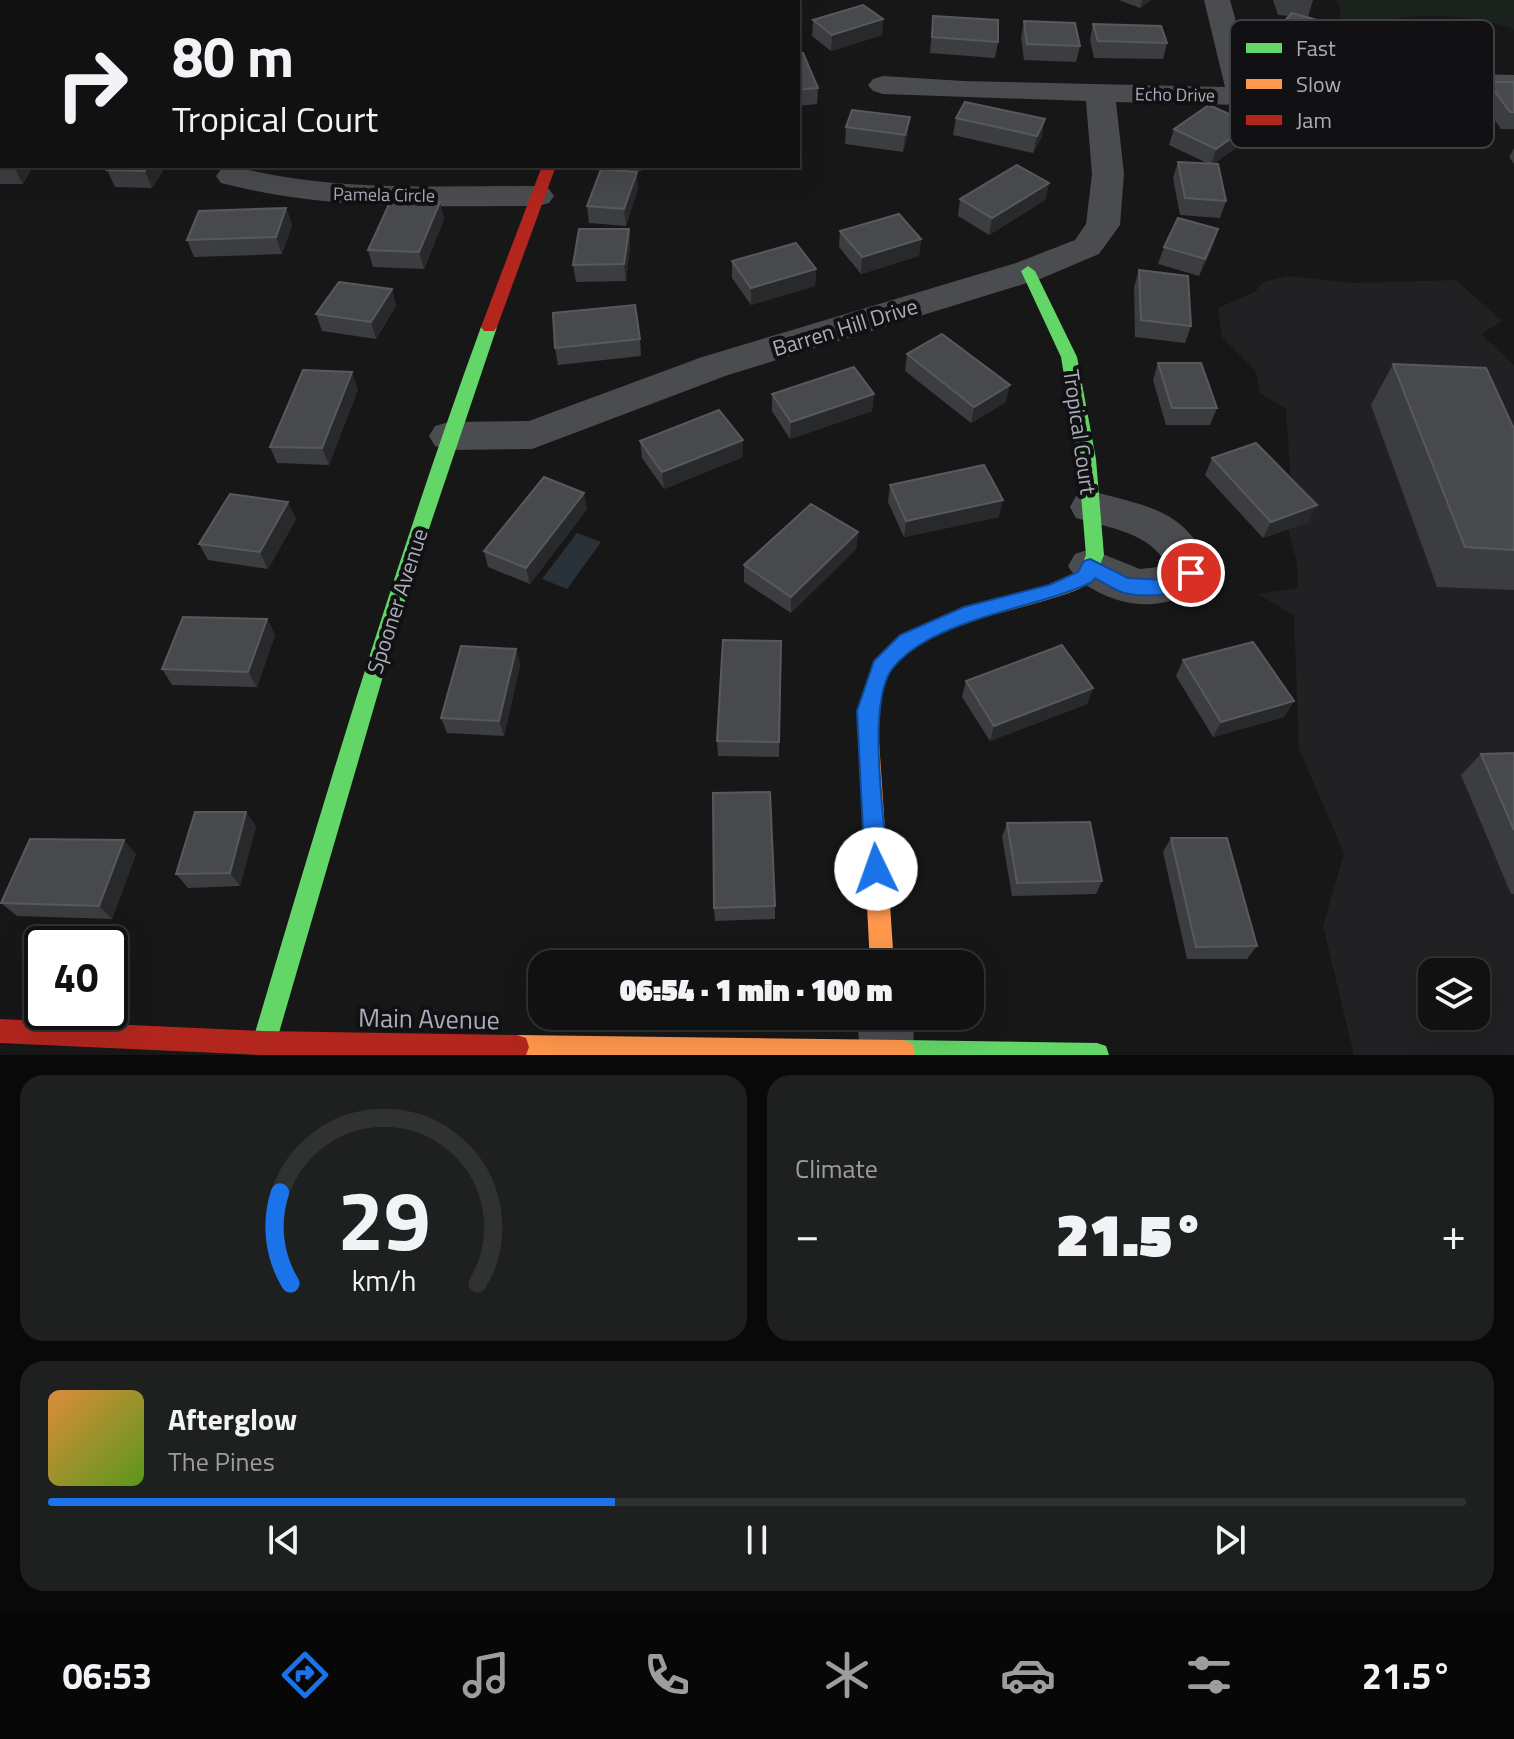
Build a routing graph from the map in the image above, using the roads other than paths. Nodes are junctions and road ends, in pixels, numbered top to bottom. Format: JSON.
{"nodes":[{"id":1,"x":1217,"y":0,"type":"edge"},
{"id":2,"x":1230,"y":50,"type":"edge"},
{"id":3,"x":1494,"y":83,"type":"edge"},
{"id":4,"x":1514,"y":84,"type":"edge"},
{"id":5,"x":883,"y":85,"type":"dead end"},
{"id":6,"x":1100,"y":93,"type":"junction"},
{"id":7,"x":1230,"y":96,"type":"edge"},
{"id":8,"x":548,"y":168,"type":"edge"},
{"id":9,"x":232,"y":176,"type":"dead end"},
{"id":10,"x":538,"y":196,"type":"junction"},
{"id":11,"x":1028,"y":271,"type":"junction"},
{"id":12,"x":449,"y":436,"type":"junction"},
{"id":13,"x":1091,"y":507,"type":"junction"},
{"id":14,"x":1090,"y":566,"type":"junction"},
{"id":15,"x":881,"y":950,"type":"edge"},
{"id":16,"x":0,"y":1031,"type":"edge"},
{"id":17,"x":886,"y":1034,"type":"edge"},
{"id":18,"x":264,"y":1043,"type":"junction"},
{"id":19,"x":730,"y":1053,"type":"edge"},
{"id":20,"x":1097,"y":1055,"type":"edge"}],
"edges":[{"from":1,"to":2,"type":"street"},
{"from":3,"to":4,"type":"street","name":"Echo Drive"},
{"from":5,"to":6,"type":"street","name":"Echo Drive"},
{"from":6,"to":7,"type":"street","name":"Echo Drive"},
{"from":6,"to":11,"type":"street","name":"Barren Hill Drive"},
{"from":8,"to":10,"type":"street","name":"Spooner Avenue"},
{"from":9,"to":10,"type":"street","name":"Pamela Circle"},
{"from":10,"to":12,"type":"street","name":"Spooner Avenue"},
{"from":11,"to":12,"type":"street","name":"Barren Hill Drive"},
{"from":11,"to":13,"type":"street","name":"Tropical Court"},
{"from":12,"to":18,"type":"street","name":"Spooner Avenue"},
{"from":13,"to":14,"type":"street","name":"Tropical Court"},
{"from":13,"to":14,"type":"street","name":"Tropical Court"},
{"from":14,"to":15,"type":"street"},
{"from":16,"to":18,"type":"street","name":"Main Avenue"},
{"from":17,"to":19,"type":"street","name":"Main Avenue"},
{"from":17,"to":20,"type":"street","name":"Main Avenue"},
{"from":18,"to":19,"type":"street","name":"Main Avenue"}]}
